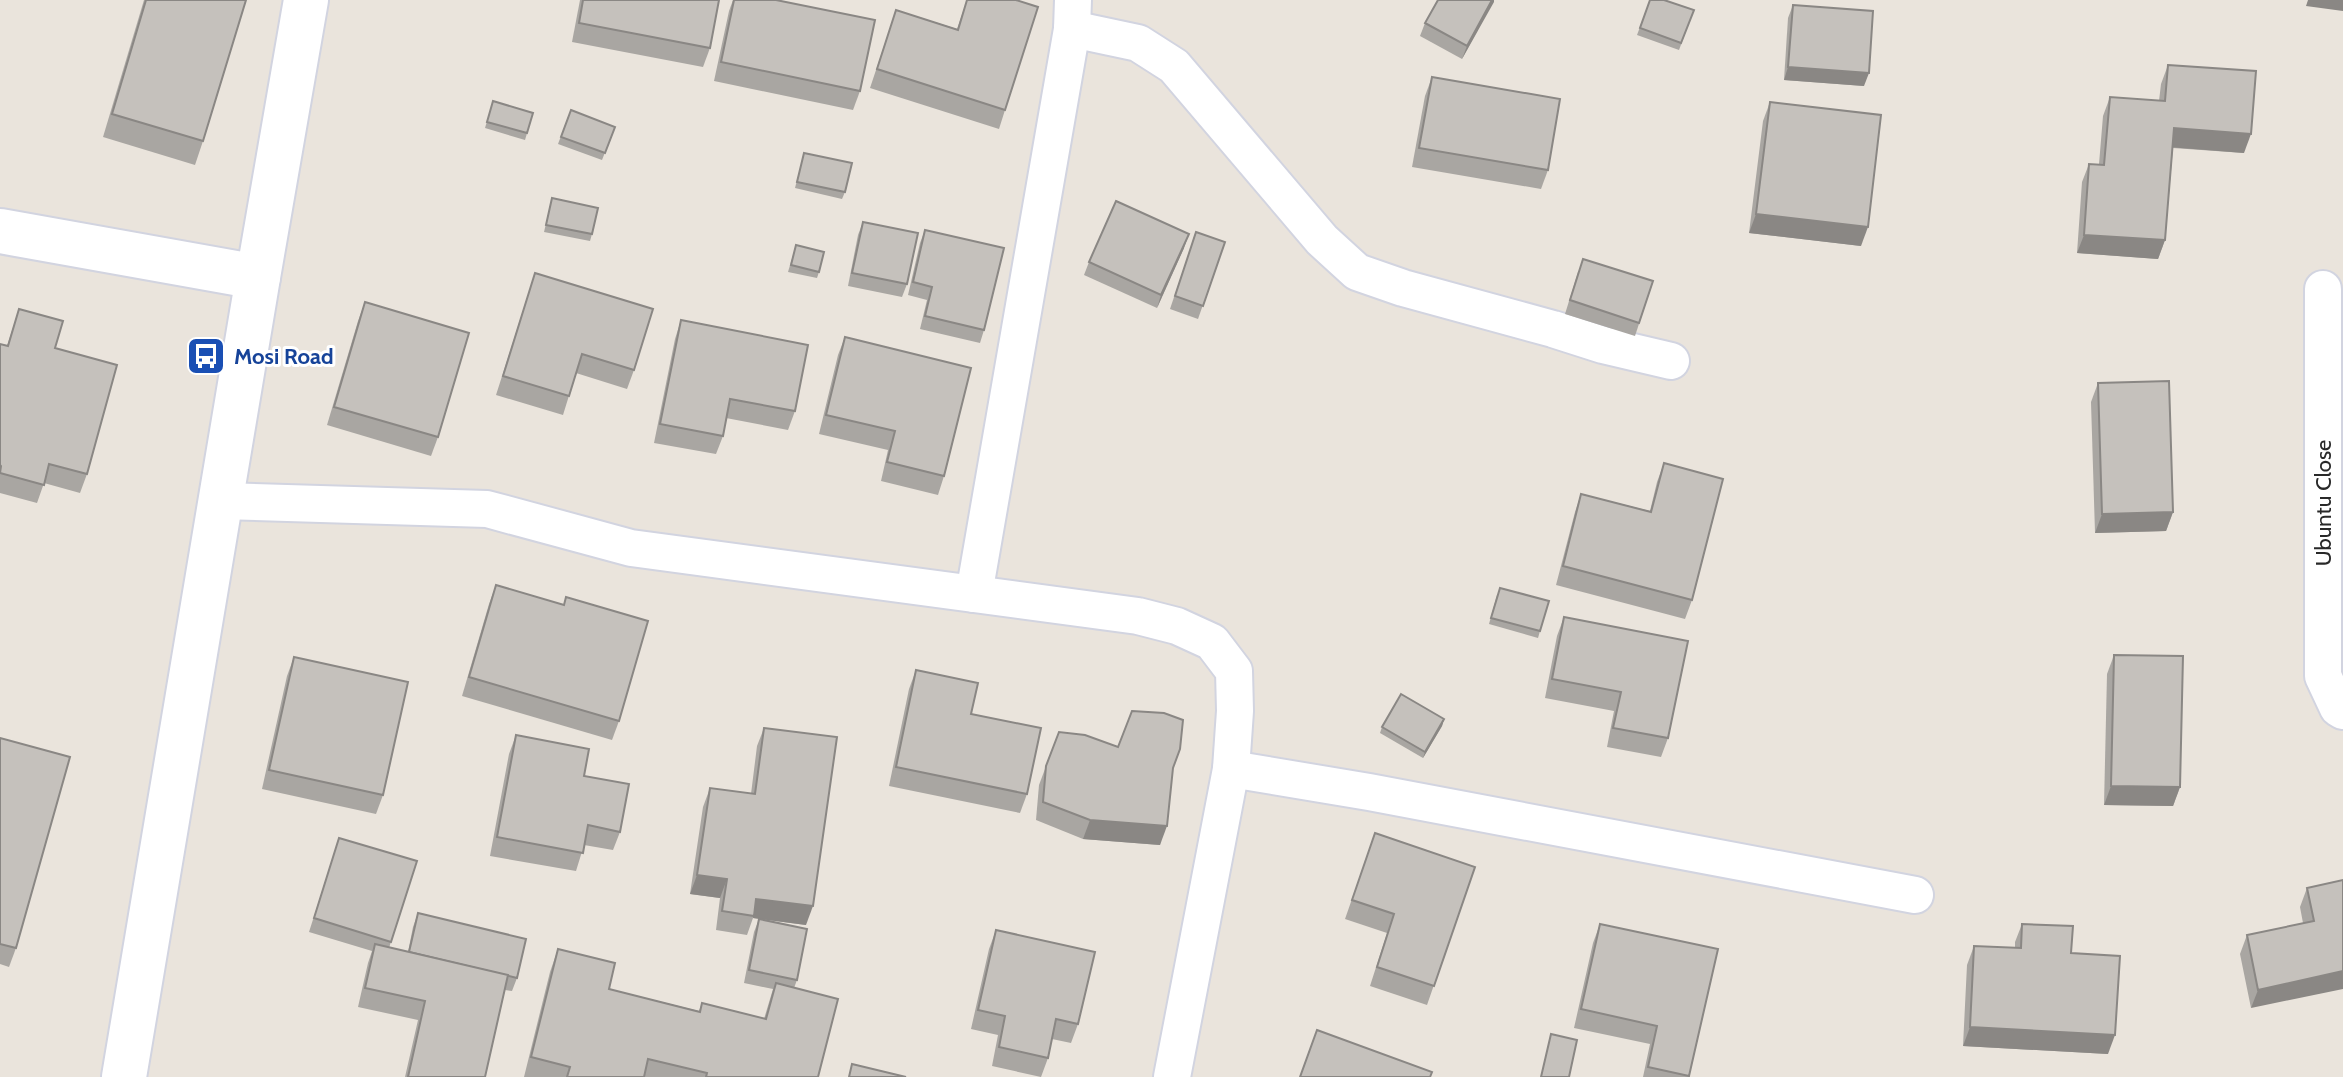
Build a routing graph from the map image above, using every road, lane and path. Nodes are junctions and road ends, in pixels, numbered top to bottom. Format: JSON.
{"nodes":[{"id":1,"x":306,"y":0,"type":"edge"},
{"id":2,"x":1072,"y":14,"type":"edge"},
{"id":3,"x":0,"y":231,"type":"edge"},
{"id":4,"x":258,"y":277,"type":"junction"},
{"id":5,"x":2323,"y":289,"type":"dead end"},
{"id":6,"x":1671,"y":361,"type":"dead end"},
{"id":7,"x":221,"y":501,"type":"junction"},
{"id":8,"x":974,"y":594,"type":"junction"},
{"id":9,"x":2343,"y":711,"type":"edge"},
{"id":10,"x":1231,"y":769,"type":"junction"},
{"id":11,"x":1915,"y":895,"type":"dead end"},
{"id":12,"x":124,"y":1077,"type":"edge"},
{"id":13,"x":1172,"y":1077,"type":"edge"}],
"edges":[{"from":1,"to":4,"type":"main road"},
{"from":2,"to":6,"type":"street"},
{"from":2,"to":8,"type":"street"},
{"from":3,"to":4,"type":"main road"},
{"from":4,"to":7,"type":"main road"},
{"from":5,"to":9,"type":"street","name":"Ubuntu Close"},
{"from":7,"to":8,"type":"street"},
{"from":7,"to":12,"type":"main road"},
{"from":8,"to":10,"type":"street"},
{"from":10,"to":11,"type":"street"},
{"from":10,"to":13,"type":"street"}]}
